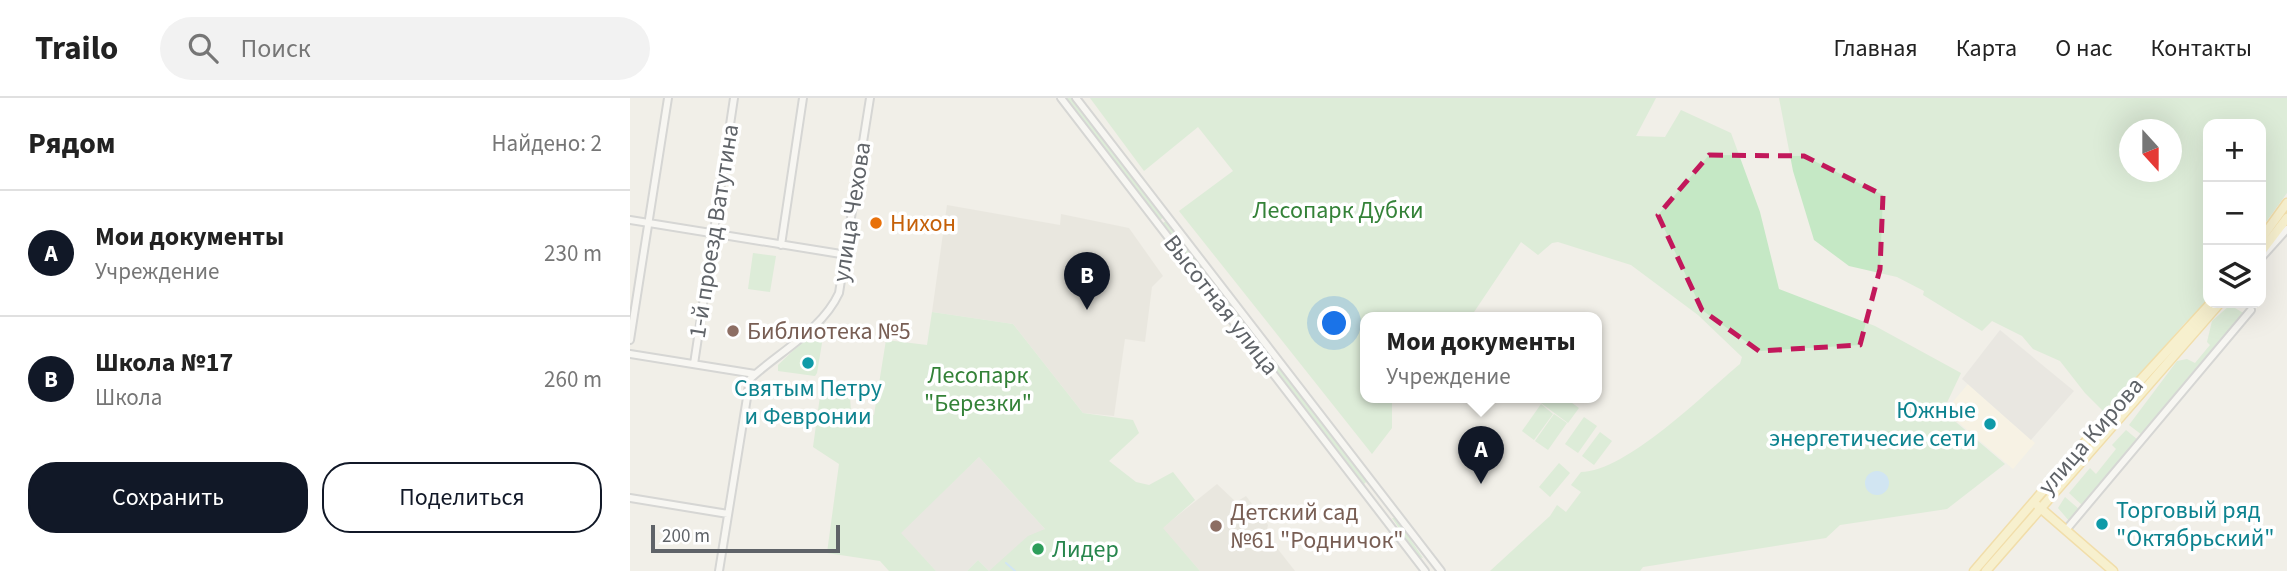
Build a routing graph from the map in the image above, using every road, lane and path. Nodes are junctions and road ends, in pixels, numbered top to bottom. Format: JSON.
{"nodes":[{"id":1,"x":668,"y":98,"type":"edge"},
{"id":2,"x":734,"y":98,"type":"edge"},
{"id":3,"x":803,"y":98,"type":"edge"},
{"id":4,"x":870,"y":98,"type":"edge"},
{"id":5,"x":1061,"y":98,"type":"edge"},
{"id":6,"x":1076,"y":98,"type":"edge"},
{"id":7,"x":2287,"y":203,"type":"edge"},
{"id":8,"x":2287,"y":218,"type":"edge"},
{"id":9,"x":630,"y":220,"type":"edge"},
{"id":10,"x":648,"y":223,"type":"junction"},
{"id":11,"x":2287,"y":229,"type":"edge"},
{"id":12,"x":2266,"y":232,"type":"edge"},
{"id":13,"x":713,"y":234,"type":"junction"},
{"id":14,"x":781,"y":245,"type":"junction"},
{"id":15,"x":2266,"y":250,"type":"edge"},
{"id":16,"x":2266,"y":252,"type":"edge"},
{"id":17,"x":847,"y":256,"type":"junction"},
{"id":18,"x":634,"y":293,"type":"edge"},
{"id":19,"x":2207,"y":308,"type":"edge"},
{"id":20,"x":2215,"y":308,"type":"edge"},
{"id":21,"x":2250,"y":310,"type":"dead end"},
{"id":22,"x":630,"y":340,"type":"edge"},
{"id":23,"x":630,"y":354,"type":"edge"},
{"id":24,"x":694,"y":364,"type":"junction"},
{"id":25,"x":755,"y":374,"type":"junction"},
{"id":26,"x":630,"y":498,"type":"edge"},
{"id":27,"x":1389,"y":504,"type":"junction"},
{"id":28,"x":2037,"y":505,"type":"junction"},
{"id":29,"x":1380,"y":512,"type":"junction"},
{"id":30,"x":728,"y":514,"type":"junction"},
{"id":31,"x":2066,"y":530,"type":"junction"},
{"id":32,"x":1431,"y":558,"type":"junction"},
{"id":33,"x":719,"y":571,"type":"edge"},
{"id":34,"x":1425,"y":571,"type":"edge"},
{"id":35,"x":1432,"y":571,"type":"edge"},
{"id":36,"x":1441,"y":571,"type":"edge"},
{"id":37,"x":1974,"y":571,"type":"edge"},
{"id":38,"x":1986,"y":571,"type":"edge"},
{"id":39,"x":2113,"y":571,"type":"edge"}],
"edges":[{"from":1,"to":10,"type":"street"},
{"from":2,"to":13,"type":"street","name":"1-й проезд Ватутина"},
{"from":3,"to":14,"type":"street"},
{"from":4,"to":17,"type":"street","name":"улица Чехова"},
{"from":5,"to":29,"type":"street","name":"Высотная улица"},
{"from":6,"to":27,"type":"street","name":"Высотная улица"},
{"from":7,"to":12,"type":"main road"},
{"from":8,"to":15,"type":"main road"},
{"from":9,"to":10,"type":"street"},
{"from":10,"to":13,"type":"street"},
{"from":10,"to":18,"type":"street"},
{"from":11,"to":16,"type":"street"},
{"from":13,"to":14,"type":"street"},
{"from":13,"to":24,"type":"street","name":"1-й проезд Ватутина"},
{"from":14,"to":17,"type":"street"},
{"from":17,"to":25,"type":"street","name":"улица Чехова"},
{"from":18,"to":22,"type":"street"},
{"from":19,"to":28,"type":"main road","name":"улица Кирова"},
{"from":20,"to":28,"type":"main road","name":"улица Кирова"},
{"from":21,"to":31,"type":"street"},
{"from":23,"to":24,"type":"street"},
{"from":24,"to":25,"type":"street"},
{"from":25,"to":30,"type":"street"},
{"from":26,"to":30,"type":"street"},
{"from":27,"to":29,"type":"street"},
{"from":27,"to":32,"type":"street","name":"Высотная улица"},
{"from":28,"to":31,"type":"main road"},
{"from":28,"to":37,"type":"main road","name":"улица Кирова"},
{"from":28,"to":38,"type":"main road","name":"улица Кирова"},
{"from":29,"to":34,"type":"street","name":"Высотная улица"},
{"from":30,"to":33,"type":"street"},
{"from":31,"to":39,"type":"main road"},
{"from":32,"to":35,"type":"street"},
{"from":32,"to":36,"type":"street","name":"Высотная улица"}]}
